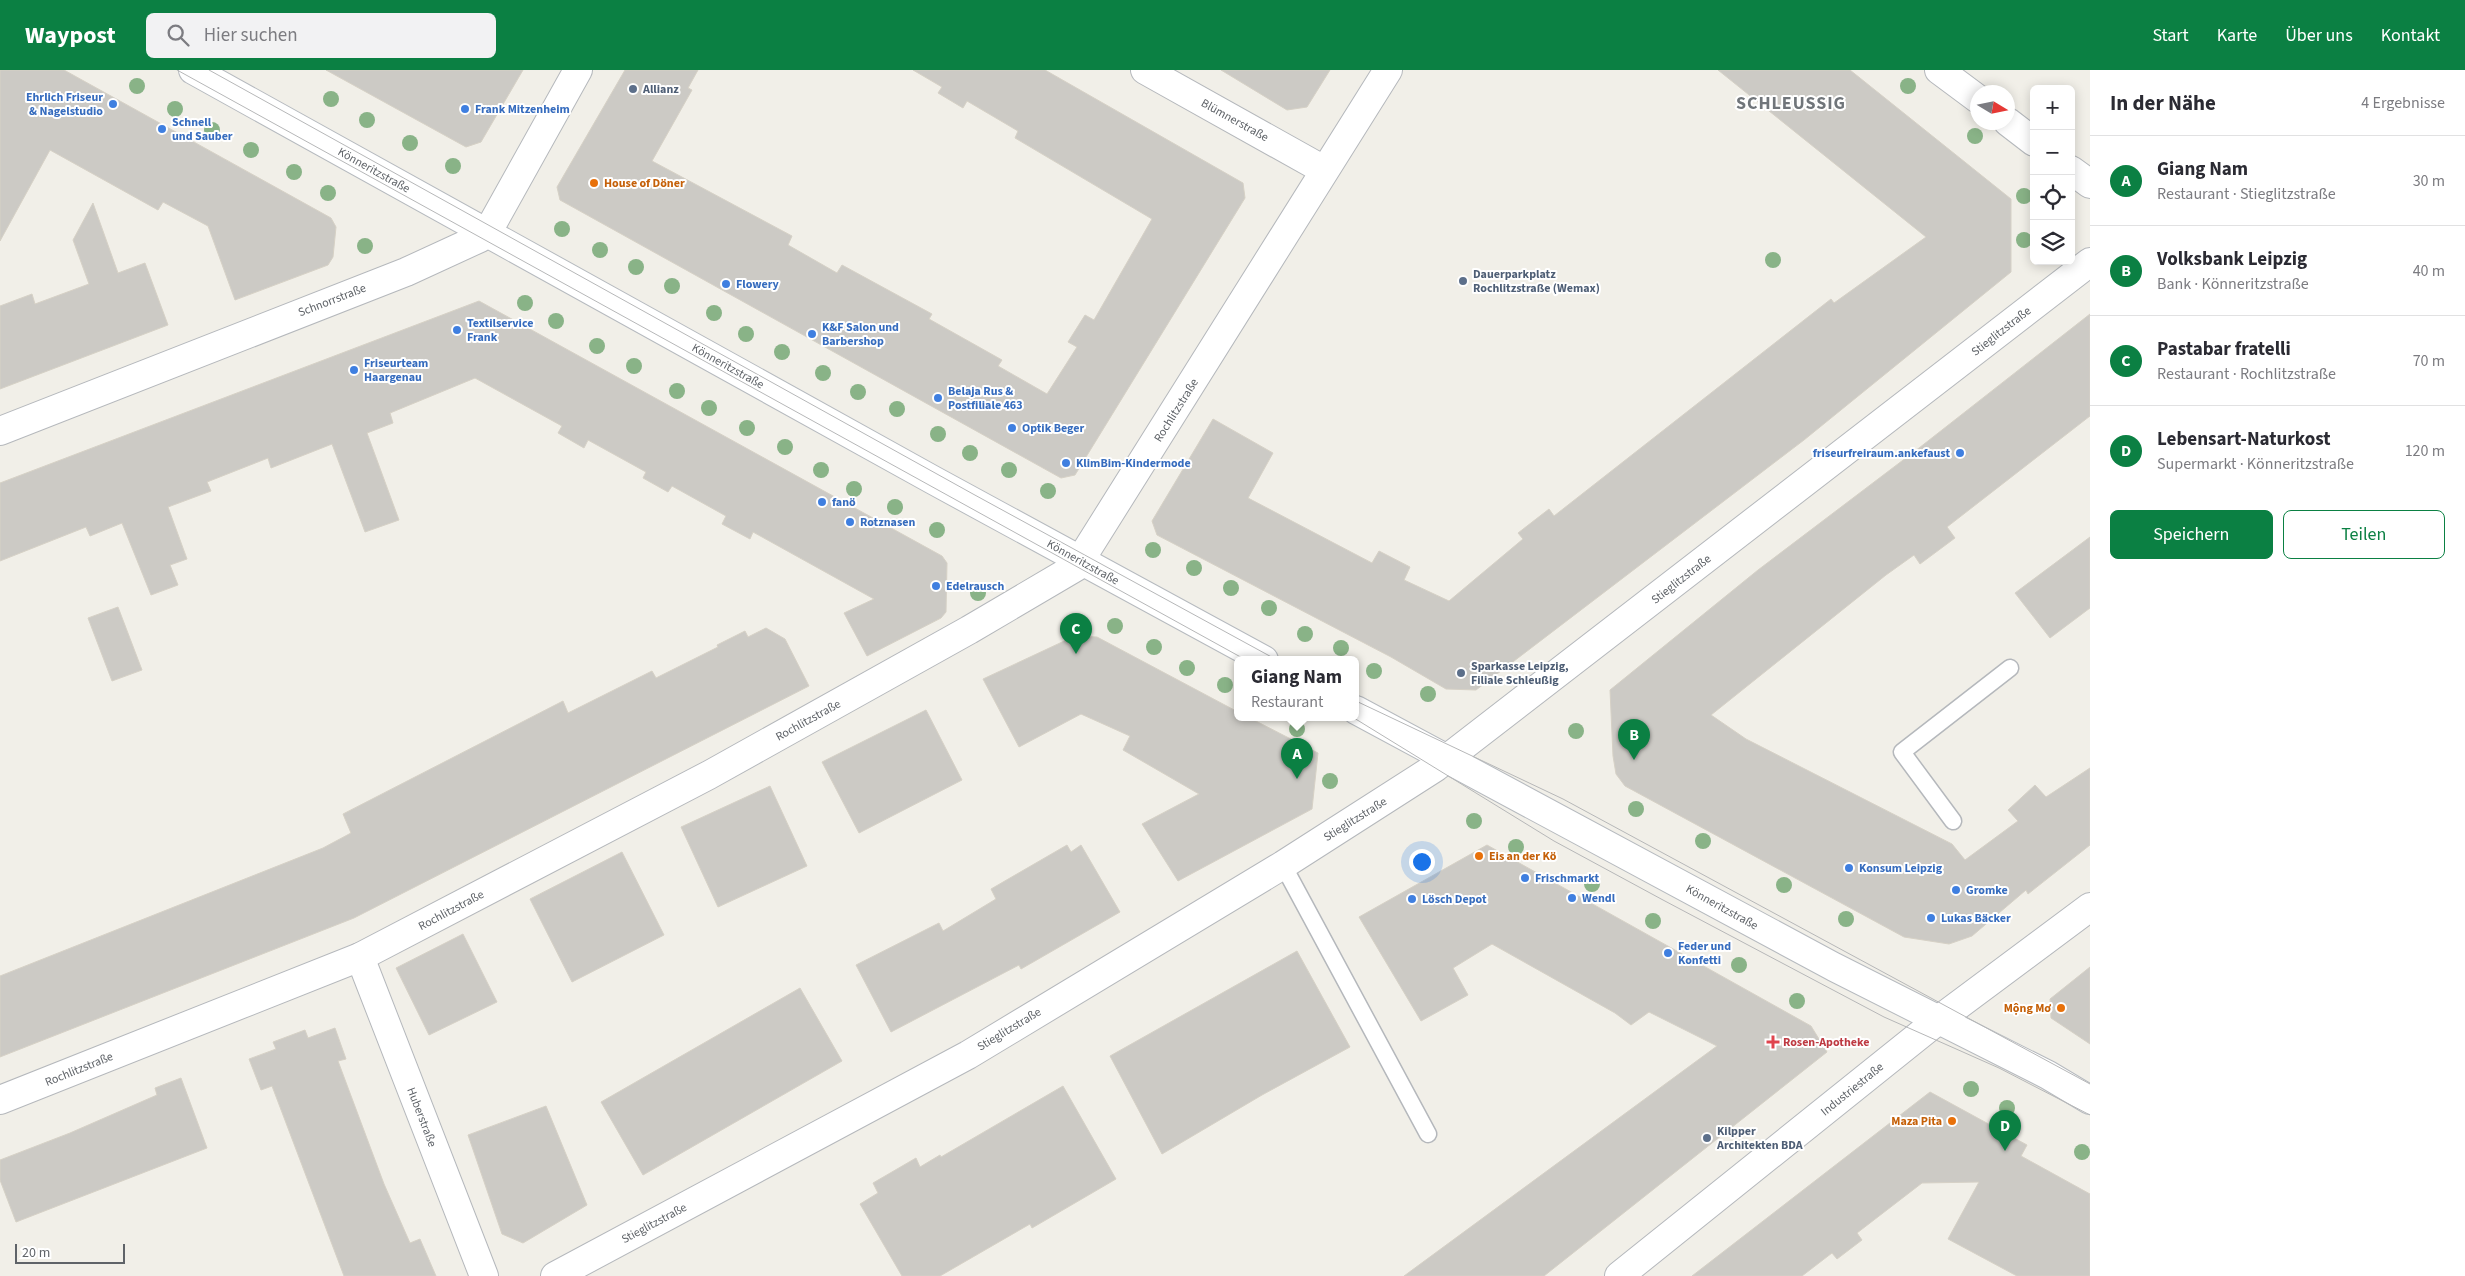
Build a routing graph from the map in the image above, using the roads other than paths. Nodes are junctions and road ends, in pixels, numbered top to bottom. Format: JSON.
{"nodes":[{"id":1,"x":193,"y":70,"type":"edge"},
{"id":2,"x":578,"y":70,"type":"edge"},
{"id":3,"x":1145,"y":70,"type":"edge"},
{"id":4,"x":1388,"y":70,"type":"edge"},
{"id":5,"x":1939,"y":70,"type":"edge"},
{"id":6,"x":1970,"y":93,"type":"edge"},
{"id":7,"x":2015,"y":127,"type":"edge"},
{"id":8,"x":2030,"y":139,"type":"edge"},
{"id":9,"x":1324,"y":170,"type":"junction"},
{"id":10,"x":2075,"y":173,"type":"edge"},
{"id":11,"x":2090,"y":184,"type":"edge"},
{"id":12,"x":486,"y":233,"type":"junction"},
{"id":13,"x":2090,"y":262,"type":"edge"},
{"id":14,"x":0,"y":431,"type":"edge"},
{"id":15,"x":1082,"y":561,"type":"junction"},
{"id":16,"x":1257,"y":656,"type":"edge"},
{"id":17,"x":2010,"y":668,"type":"dead end"},
{"id":18,"x":1359,"y":712,"type":"edge"},
{"id":19,"x":1447,"y":760,"type":"junction"},
{"id":20,"x":1953,"y":821,"type":"dead end"},
{"id":21,"x":1283,"y":865,"type":"junction"},
{"id":22,"x":2090,"y":907,"type":"edge"},
{"id":23,"x":360,"y":957,"type":"junction"},
{"id":24,"x":1937,"y":1021,"type":"junction"},
{"id":25,"x":0,"y":1100,"type":"edge"},
{"id":26,"x":2090,"y":1100,"type":"edge"},
{"id":27,"x":1428,"y":1134,"type":"dead end"},
{"id":28,"x":484,"y":1276,"type":"edge"},
{"id":29,"x":554,"y":1276,"type":"edge"},
{"id":30,"x":1619,"y":1276,"type":"edge"}],
"edges":[{"from":1,"to":12,"type":"street","name":"Könneritzstraße"},
{"from":2,"to":12,"type":"street"},
{"from":3,"to":9,"type":"street","name":"Blümnerstraße"},
{"from":4,"to":9,"type":"street","name":"Rochlitzstraße"},
{"from":5,"to":6,"type":"street"},
{"from":7,"to":8,"type":"street"},
{"from":9,"to":15,"type":"street","name":"Rochlitzstraße"},
{"from":10,"to":11,"type":"street"},
{"from":12,"to":14,"type":"street","name":"Schnorrstraße"},
{"from":12,"to":15,"type":"street","name":"Könneritzstraße"},
{"from":13,"to":19,"type":"street","name":"Stieglitzstraße"},
{"from":15,"to":16,"type":"street","name":"Könneritzstraße"},
{"from":15,"to":23,"type":"street","name":"Rochlitzstraße"},
{"from":17,"to":20,"type":"lane"},
{"from":18,"to":19,"type":"street","name":"Könneritzstraße"},
{"from":19,"to":21,"type":"street","name":"Stieglitzstraße"},
{"from":19,"to":24,"type":"street","name":"Könneritzstraße"},
{"from":21,"to":27,"type":"lane"},
{"from":21,"to":29,"type":"street","name":"Stieglitzstraße"},
{"from":22,"to":24,"type":"street","name":"Industriestraße"},
{"from":23,"to":25,"type":"street","name":"Rochlitzstraße"},
{"from":23,"to":28,"type":"street","name":"Huberstraße"},
{"from":24,"to":26,"type":"street","name":"Könneritzstraße"},
{"from":24,"to":30,"type":"street","name":"Industriestraße"}]}
